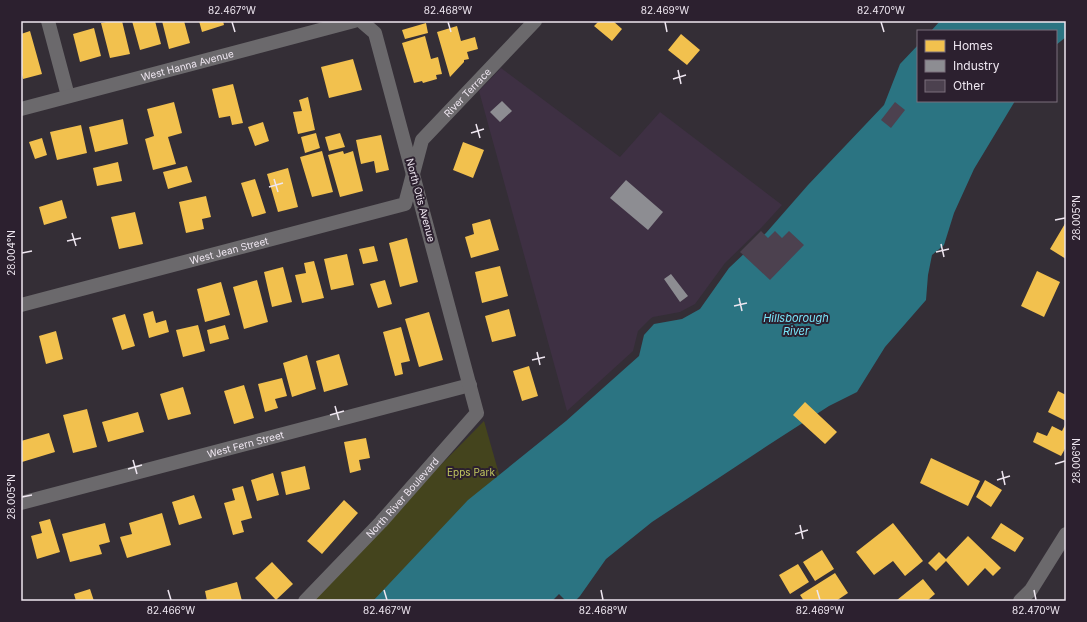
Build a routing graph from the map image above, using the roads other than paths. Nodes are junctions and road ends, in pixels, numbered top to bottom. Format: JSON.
{"nodes":[{"id":1,"x":48,"y":21,"type":"edge"},
{"id":2,"x":354,"y":21,"type":"edge"},
{"id":3,"x":361,"y":21,"type":"edge"},
{"id":4,"x":535,"y":21,"type":"edge"},
{"id":5,"x":68,"y":96,"type":"junction"},
{"id":6,"x":21,"y":109,"type":"edge"},
{"id":7,"x":414,"y":173,"type":"junction"},
{"id":8,"x":21,"y":305,"type":"edge"},
{"id":9,"x":470,"y":385,"type":"junction"},
{"id":10,"x":21,"y":503,"type":"edge"},
{"id":11,"x":1066,"y":534,"type":"edge"},
{"id":12,"x":305,"y":601,"type":"edge"},
{"id":13,"x":1020,"y":601,"type":"edge"}],
"edges":[{"from":1,"to":5,"type":"street"},
{"from":2,"to":5,"type":"street","name":"West Hanna Avenue"},
{"from":3,"to":7,"type":"street","name":"North Otis Avenue"},
{"from":4,"to":7,"type":"street","name":"River Terrace"},
{"from":5,"to":6,"type":"street","name":"West Hanna Avenue"},
{"from":7,"to":8,"type":"street","name":"West Jean Street"},
{"from":7,"to":9,"type":"street","name":"North Otis Avenue"},
{"from":9,"to":10,"type":"street","name":"West Fern Street"},
{"from":9,"to":12,"type":"street","name":"North River Boulevard"},
{"from":11,"to":13,"type":"street"}]}
